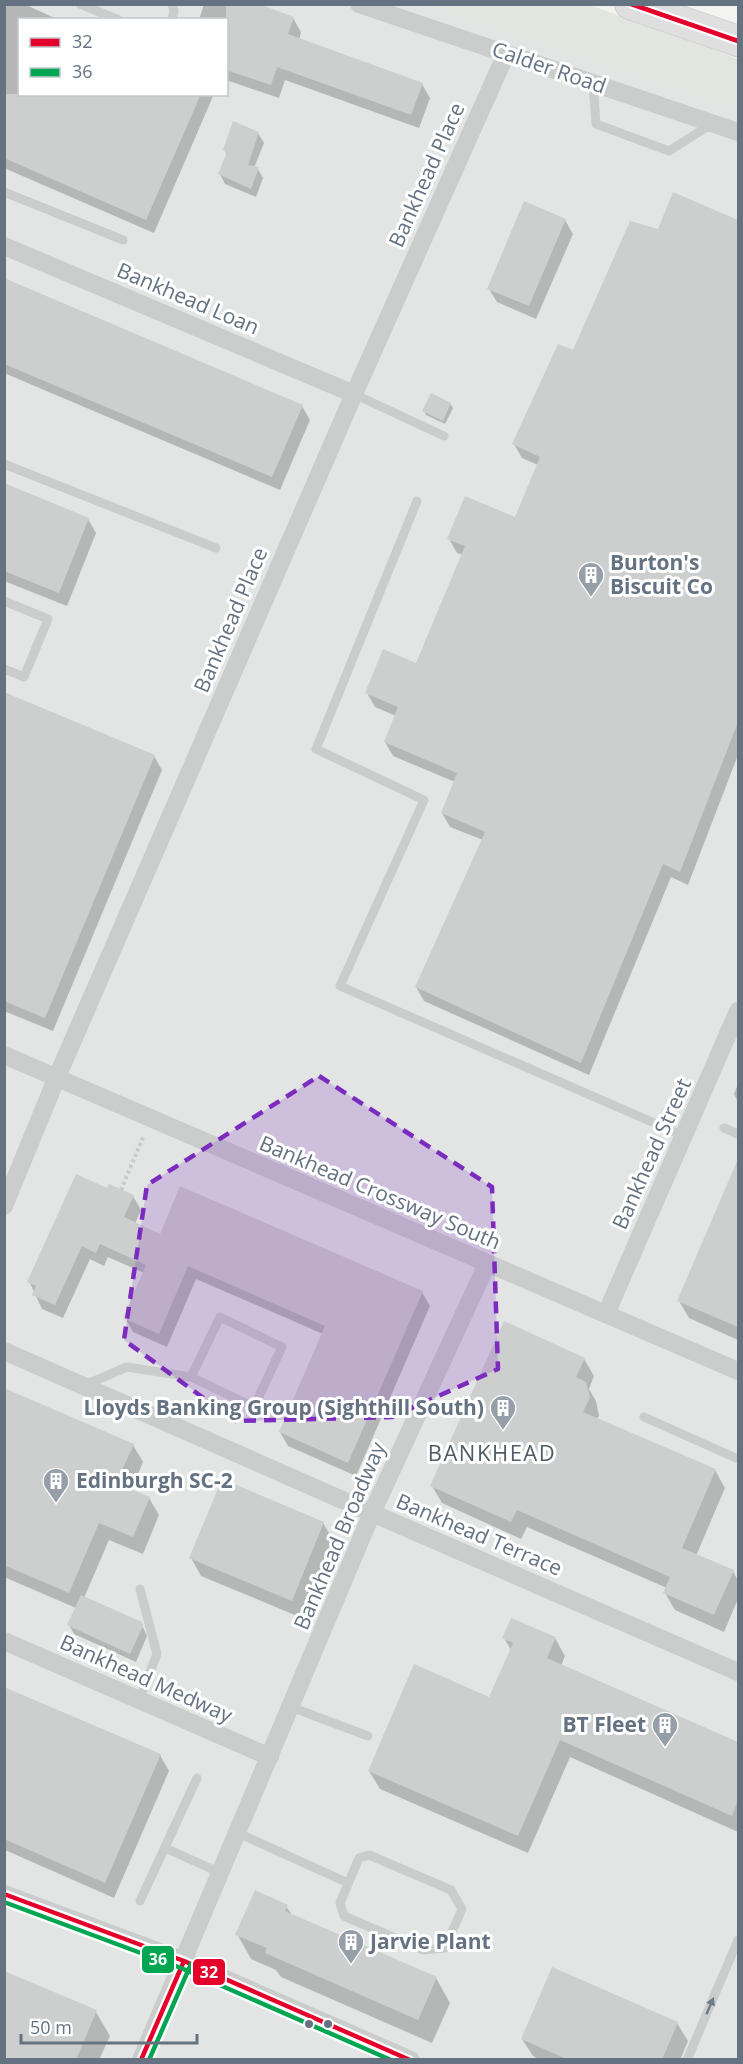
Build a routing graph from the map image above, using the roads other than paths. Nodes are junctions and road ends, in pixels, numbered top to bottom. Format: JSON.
{"nodes":[{"id":1,"x":80,"y":4,"type":"edge"},
{"id":2,"x":359,"y":4,"type":"edge"},
{"id":3,"x":630,"y":4,"type":"edge"},
{"id":4,"x":114,"y":18,"type":"edge"},
{"id":5,"x":738,"y":41,"type":"edge"},
{"id":6,"x":506,"y":54,"type":"junction"},
{"id":7,"x":593,"y":83,"type":"junction"},
{"id":8,"x":713,"y":123,"type":"junction"},
{"id":9,"x":738,"y":132,"type":"edge"},
{"id":10,"x":4,"y":192,"type":"edge"},
{"id":11,"x":123,"y":240,"type":"dead end"},
{"id":12,"x":4,"y":246,"type":"edge"},
{"id":13,"x":354,"y":394,"type":"junction"},
{"id":14,"x":444,"y":436,"type":"dead end"},
{"id":15,"x":4,"y":464,"type":"edge"},
{"id":16,"x":417,"y":501,"type":"dead end"},
{"id":17,"x":216,"y":548,"type":"dead end"},
{"id":18,"x":4,"y":601,"type":"edge"},
{"id":19,"x":4,"y":669,"type":"edge"},
{"id":20,"x":738,"y":1011,"type":"edge"},
{"id":21,"x":4,"y":1055,"type":"edge"},
{"id":22,"x":57,"y":1077,"type":"junction"},
{"id":23,"x":724,"y":1128,"type":"dead end"},
{"id":24,"x":738,"y":1134,"type":"edge"},
{"id":25,"x":684,"y":1136,"type":"junction"},
{"id":26,"x":4,"y":1206,"type":"edge"},
{"id":27,"x":487,"y":1264,"type":"junction"},
{"id":28,"x":606,"y":1314,"type":"junction"},
{"id":29,"x":4,"y":1351,"type":"edge"},
{"id":30,"x":738,"y":1371,"type":"edge"},
{"id":31,"x":191,"y":1377,"type":"junction"},
{"id":32,"x":82,"y":1385,"type":"junction"},
{"id":33,"x":644,"y":1417,"type":"dead end"},
{"id":34,"x":738,"y":1459,"type":"edge"},
{"id":35,"x":372,"y":1513,"type":"junction"},
{"id":36,"x":140,"y":1589,"type":"dead end"},
{"id":37,"x":4,"y":1641,"type":"edge"},
{"id":38,"x":738,"y":1672,"type":"edge"},
{"id":39,"x":139,"y":1700,"type":"junction"},
{"id":40,"x":291,"y":1707,"type":"junction"},
{"id":41,"x":368,"y":1736,"type":"dead end"},
{"id":42,"x":270,"y":1757,"type":"junction"},
{"id":43,"x":197,"y":1778,"type":"dead end"},
{"id":44,"x":238,"y":1833,"type":"junction"},
{"id":45,"x":165,"y":1848,"type":"junction"},
{"id":46,"x":221,"y":1873,"type":"junction"},
{"id":47,"x":348,"y":1883,"type":"junction"},
{"id":48,"x":4,"y":1894,"type":"edge"},
{"id":49,"x":140,"y":1901,"type":"dead end"},
{"id":50,"x":738,"y":1940,"type":"edge"},
{"id":51,"x":184,"y":1961,"type":"junction"},
{"id":52,"x":144,"y":2058,"type":"edge"},
{"id":53,"x":411,"y":2060,"type":"edge"},
{"id":54,"x":687,"y":2060,"type":"edge"}],
"edges":[{"from":1,"to":4,"type":"lane"},
{"from":2,"to":6,"type":"street","name":"Calder Road"},
{"from":3,"to":5,"type":"main road"},
{"from":6,"to":7,"type":"street","name":"Calder Road"},
{"from":6,"to":13,"type":"street","name":"Bankhead Place"},
{"from":7,"to":8,"type":"street","name":"Calder Road"},
{"from":7,"to":8,"type":"lane"},
{"from":8,"to":9,"type":"street","name":"Calder Road"},
{"from":10,"to":11,"type":"lane"},
{"from":12,"to":13,"type":"street","name":"Bankhead Loan"},
{"from":13,"to":14,"type":"lane"},
{"from":13,"to":22,"type":"street","name":"Bankhead Place"},
{"from":15,"to":17,"type":"lane"},
{"from":16,"to":25,"type":"lane"},
{"from":18,"to":19,"type":"lane"},
{"from":20,"to":25,"type":"street","name":"Bankhead Street"},
{"from":21,"to":22,"type":"street","name":"Bankhead Crossway South"},
{"from":22,"to":26,"type":"street","name":"Bankhead Place"},
{"from":22,"to":27,"type":"street","name":"Bankhead Crossway South"},
{"from":23,"to":24,"type":"lane"},
{"from":25,"to":28,"type":"street","name":"Bankhead Street"},
{"from":27,"to":28,"type":"street","name":"Bankhead Crossway South"},
{"from":27,"to":35,"type":"street","name":"Bankhead Broadway"},
{"from":28,"to":30,"type":"street","name":"Bankhead Crossway South"},
{"from":29,"to":32,"type":"street","name":"Bankhead Terrace"},
{"from":31,"to":31,"type":"lane"},
{"from":31,"to":32,"type":"lane"},
{"from":32,"to":35,"type":"street","name":"Bankhead Terrace"},
{"from":33,"to":34,"type":"lane"},
{"from":35,"to":38,"type":"street","name":"Bankhead Terrace"},
{"from":35,"to":40,"type":"street","name":"Bankhead Broadway"},
{"from":36,"to":39,"type":"lane"},
{"from":37,"to":39,"type":"street","name":"Bankhead Medway"},
{"from":39,"to":42,"type":"street","name":"Bankhead Medway"},
{"from":40,"to":41,"type":"lane"},
{"from":40,"to":42,"type":"street","name":"Bankhead Broadway"},
{"from":42,"to":44,"type":"street","name":"Bankhead Broadway"},
{"from":43,"to":45,"type":"lane"},
{"from":44,"to":46,"type":"street","name":"Bankhead Broadway"},
{"from":44,"to":47,"type":"lane"},
{"from":45,"to":46,"type":"lane"},
{"from":45,"to":49,"type":"lane"},
{"from":46,"to":51,"type":"street","name":"Bankhead Broadway"},
{"from":47,"to":47,"type":"lane"},
{"from":48,"to":51,"type":"street"},
{"from":54,"to":50,"type":"lane","one_way":true},
{"from":51,"to":52,"type":"street","name":"Bankhead Broadway"},
{"from":51,"to":53,"type":"street"}]}
